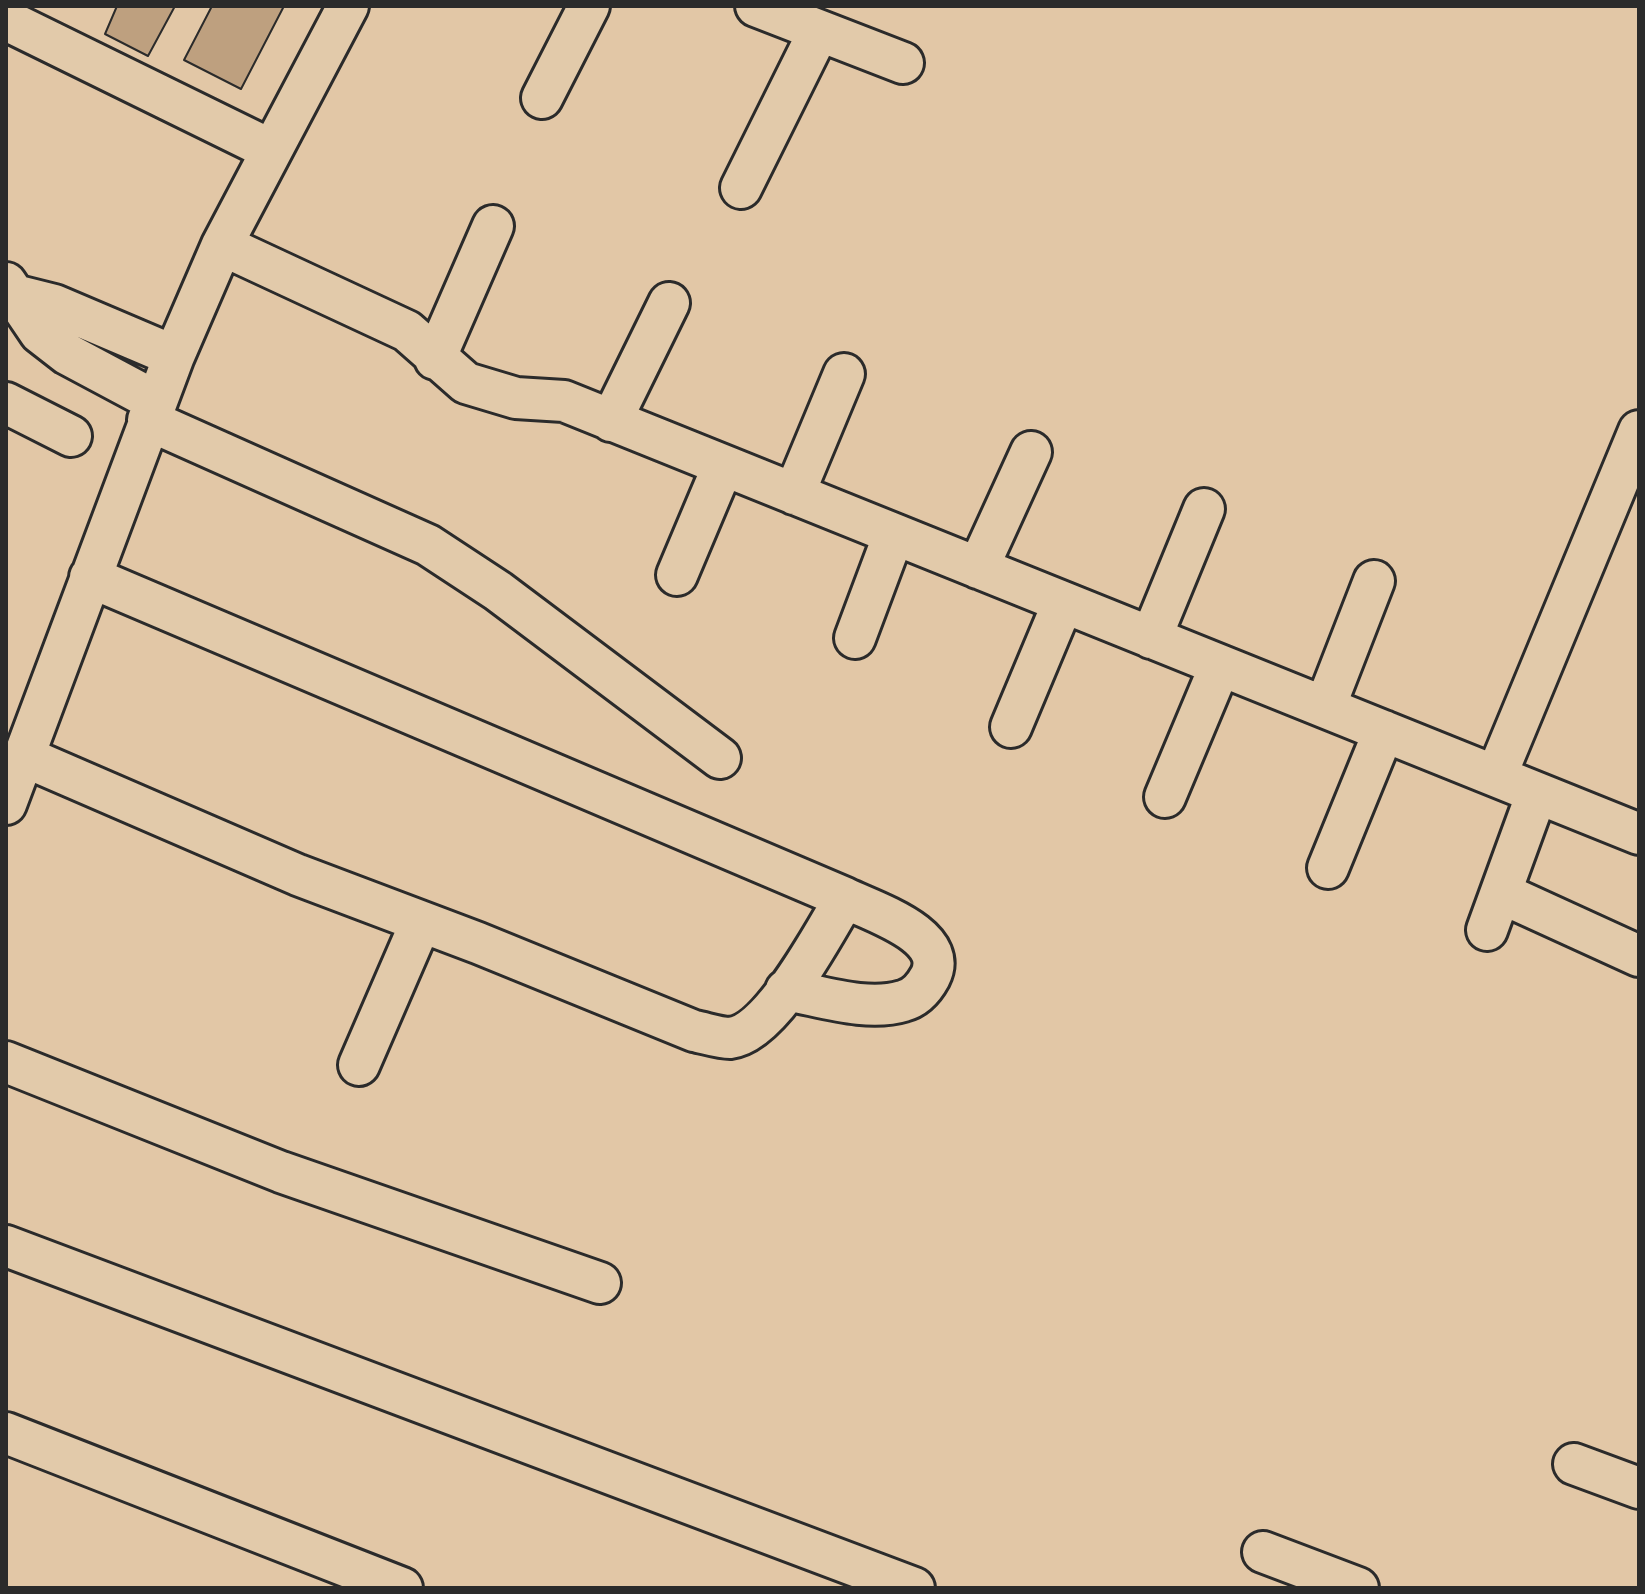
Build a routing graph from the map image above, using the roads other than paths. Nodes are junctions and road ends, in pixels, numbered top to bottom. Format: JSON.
{"nodes":[{"id":1,"x":348,"y":6,"type":"edge"},
{"id":2,"x":589,"y":6,"type":"edge"},
{"id":3,"x":756,"y":6,"type":"edge"},
{"id":4,"x":30,"y":20,"type":"edge"},
{"id":5,"x":818,"y":33,"type":"junction"},
{"id":6,"x":903,"y":63,"type":"dead end"},
{"id":7,"x":542,"y":98,"type":"dead end"},
{"id":8,"x":271,"y":150,"type":"junction"},
{"id":9,"x":741,"y":188,"type":"dead end"},
{"id":10,"x":493,"y":226,"type":"dead end"},
{"id":11,"x":222,"y":245,"type":"junction"},
{"id":12,"x":10,"y":289,"type":"edge"},
{"id":13,"x":669,"y":303,"type":"dead end"},
{"id":14,"x":174,"y":356,"type":"junction"},
{"id":15,"x":435,"y":359,"type":"junction"},
{"id":16,"x":844,"y":374,"type":"dead end"},
{"id":17,"x":6,"y":403,"type":"edge"},
{"id":18,"x":152,"y":411,"type":"junction"},
{"id":19,"x":611,"y":421,"type":"junction"},
{"id":20,"x":1639,"y":431,"type":"edge"},
{"id":21,"x":71,"y":436,"type":"dead end"},
{"id":22,"x":1031,"y":452,"type":"dead end"},
{"id":23,"x":723,"y":466,"type":"junction"},
{"id":24,"x":794,"y":494,"type":"junction"},
{"id":25,"x":1204,"y":509,"type":"dead end"},
{"id":26,"x":894,"y":534,"type":"junction"},
{"id":27,"x":978,"y":568,"type":"junction"},
{"id":28,"x":677,"y":575,"type":"dead end"},
{"id":29,"x":90,"y":577,"type":"junction"},
{"id":30,"x":1374,"y":581,"type":"dead end"},
{"id":31,"x":1063,"y":603,"type":"junction"},
{"id":32,"x":855,"y":638,"type":"dead end"},
{"id":33,"x":1151,"y":638,"type":"junction"},
{"id":34,"x":1220,"y":666,"type":"junction"},
{"id":35,"x":1325,"y":707,"type":"junction"},
{"id":36,"x":1011,"y":727,"type":"dead end"},
{"id":37,"x":1384,"y":731,"type":"junction"},
{"id":38,"x":19,"y":741,"type":"edge"},
{"id":39,"x":720,"y":758,"type":"dead end"},
{"id":40,"x":1496,"y":776,"type":"junction"},
{"id":41,"x":1537,"y":793,"type":"junction"},
{"id":42,"x":1165,"y":797,"type":"dead end"},
{"id":43,"x":6,"y":804,"type":"edge"},
{"id":44,"x":1639,"y":834,"type":"edge"},
{"id":45,"x":1328,"y":868,"type":"dead end"},
{"id":46,"x":1501,"y":893,"type":"junction"},
{"id":47,"x":845,"y":898,"type":"junction"},
{"id":48,"x":421,"y":922,"type":"junction"},
{"id":49,"x":1487,"y":930,"type":"dead end"},
{"id":50,"x":1639,"y":956,"type":"edge"},
{"id":51,"x":786,"y":990,"type":"junction"},
{"id":52,"x":6,"y":1062,"type":"edge"},
{"id":53,"x":359,"y":1065,"type":"dead end"},
{"id":54,"x":6,"y":1246,"type":"edge"},
{"id":55,"x":600,"y":1283,"type":"dead end"},
{"id":56,"x":6,"y":1433,"type":"edge"},
{"id":57,"x":1574,"y":1464,"type":"dead end"},
{"id":58,"x":1639,"y":1488,"type":"edge"},
{"id":59,"x":1263,"y":1552,"type":"dead end"},
{"id":60,"x":402,"y":1588,"type":"edge"},
{"id":61,"x":914,"y":1588,"type":"edge"},
{"id":62,"x":1358,"y":1588,"type":"edge"}],
"edges":[{"from":1,"to":8,"type":"street"},
{"from":2,"to":7,"type":"street"},
{"from":3,"to":5,"type":"street"},
{"from":4,"to":8,"type":"street"},
{"from":5,"to":6,"type":"street"},
{"from":5,"to":9,"type":"street"},
{"from":8,"to":11,"type":"street"},
{"from":10,"to":15,"type":"street"},
{"from":11,"to":14,"type":"street"},
{"from":11,"to":15,"type":"street"},
{"from":12,"to":14,"type":"street"},
{"from":12,"to":18,"type":"street"},
{"from":13,"to":19,"type":"street"},
{"from":14,"to":18,"type":"street"},
{"from":15,"to":19,"type":"street"},
{"from":16,"to":24,"type":"street"},
{"from":17,"to":21,"type":"street"},
{"from":18,"to":29,"type":"street"},
{"from":18,"to":39,"type":"street"},
{"from":19,"to":23,"type":"street"},
{"from":20,"to":40,"type":"street"},
{"from":22,"to":27,"type":"street"},
{"from":23,"to":24,"type":"street"},
{"from":23,"to":28,"type":"street"},
{"from":24,"to":26,"type":"street"},
{"from":25,"to":33,"type":"street"},
{"from":26,"to":27,"type":"street"},
{"from":26,"to":32,"type":"street"},
{"from":27,"to":31,"type":"street"},
{"from":29,"to":38,"type":"street"},
{"from":29,"to":47,"type":"street"},
{"from":30,"to":35,"type":"street"},
{"from":31,"to":33,"type":"street"},
{"from":31,"to":36,"type":"street"},
{"from":33,"to":34,"type":"street"},
{"from":34,"to":35,"type":"street"},
{"from":34,"to":42,"type":"street"},
{"from":35,"to":37,"type":"street"},
{"from":37,"to":40,"type":"street"},
{"from":37,"to":45,"type":"street"},
{"from":38,"to":43,"type":"street"},
{"from":38,"to":48,"type":"street"},
{"from":40,"to":41,"type":"street"},
{"from":41,"to":44,"type":"street"},
{"from":41,"to":46,"type":"street"},
{"from":46,"to":49,"type":"street"},
{"from":46,"to":50,"type":"street"},
{"from":47,"to":51,"type":"street"},
{"from":47,"to":51,"type":"street"},
{"from":48,"to":51,"type":"street"},
{"from":48,"to":53,"type":"street"},
{"from":52,"to":55,"type":"street"},
{"from":54,"to":61,"type":"street"},
{"from":56,"to":60,"type":"street"},
{"from":57,"to":58,"type":"street"},
{"from":59,"to":62,"type":"street"}]}
